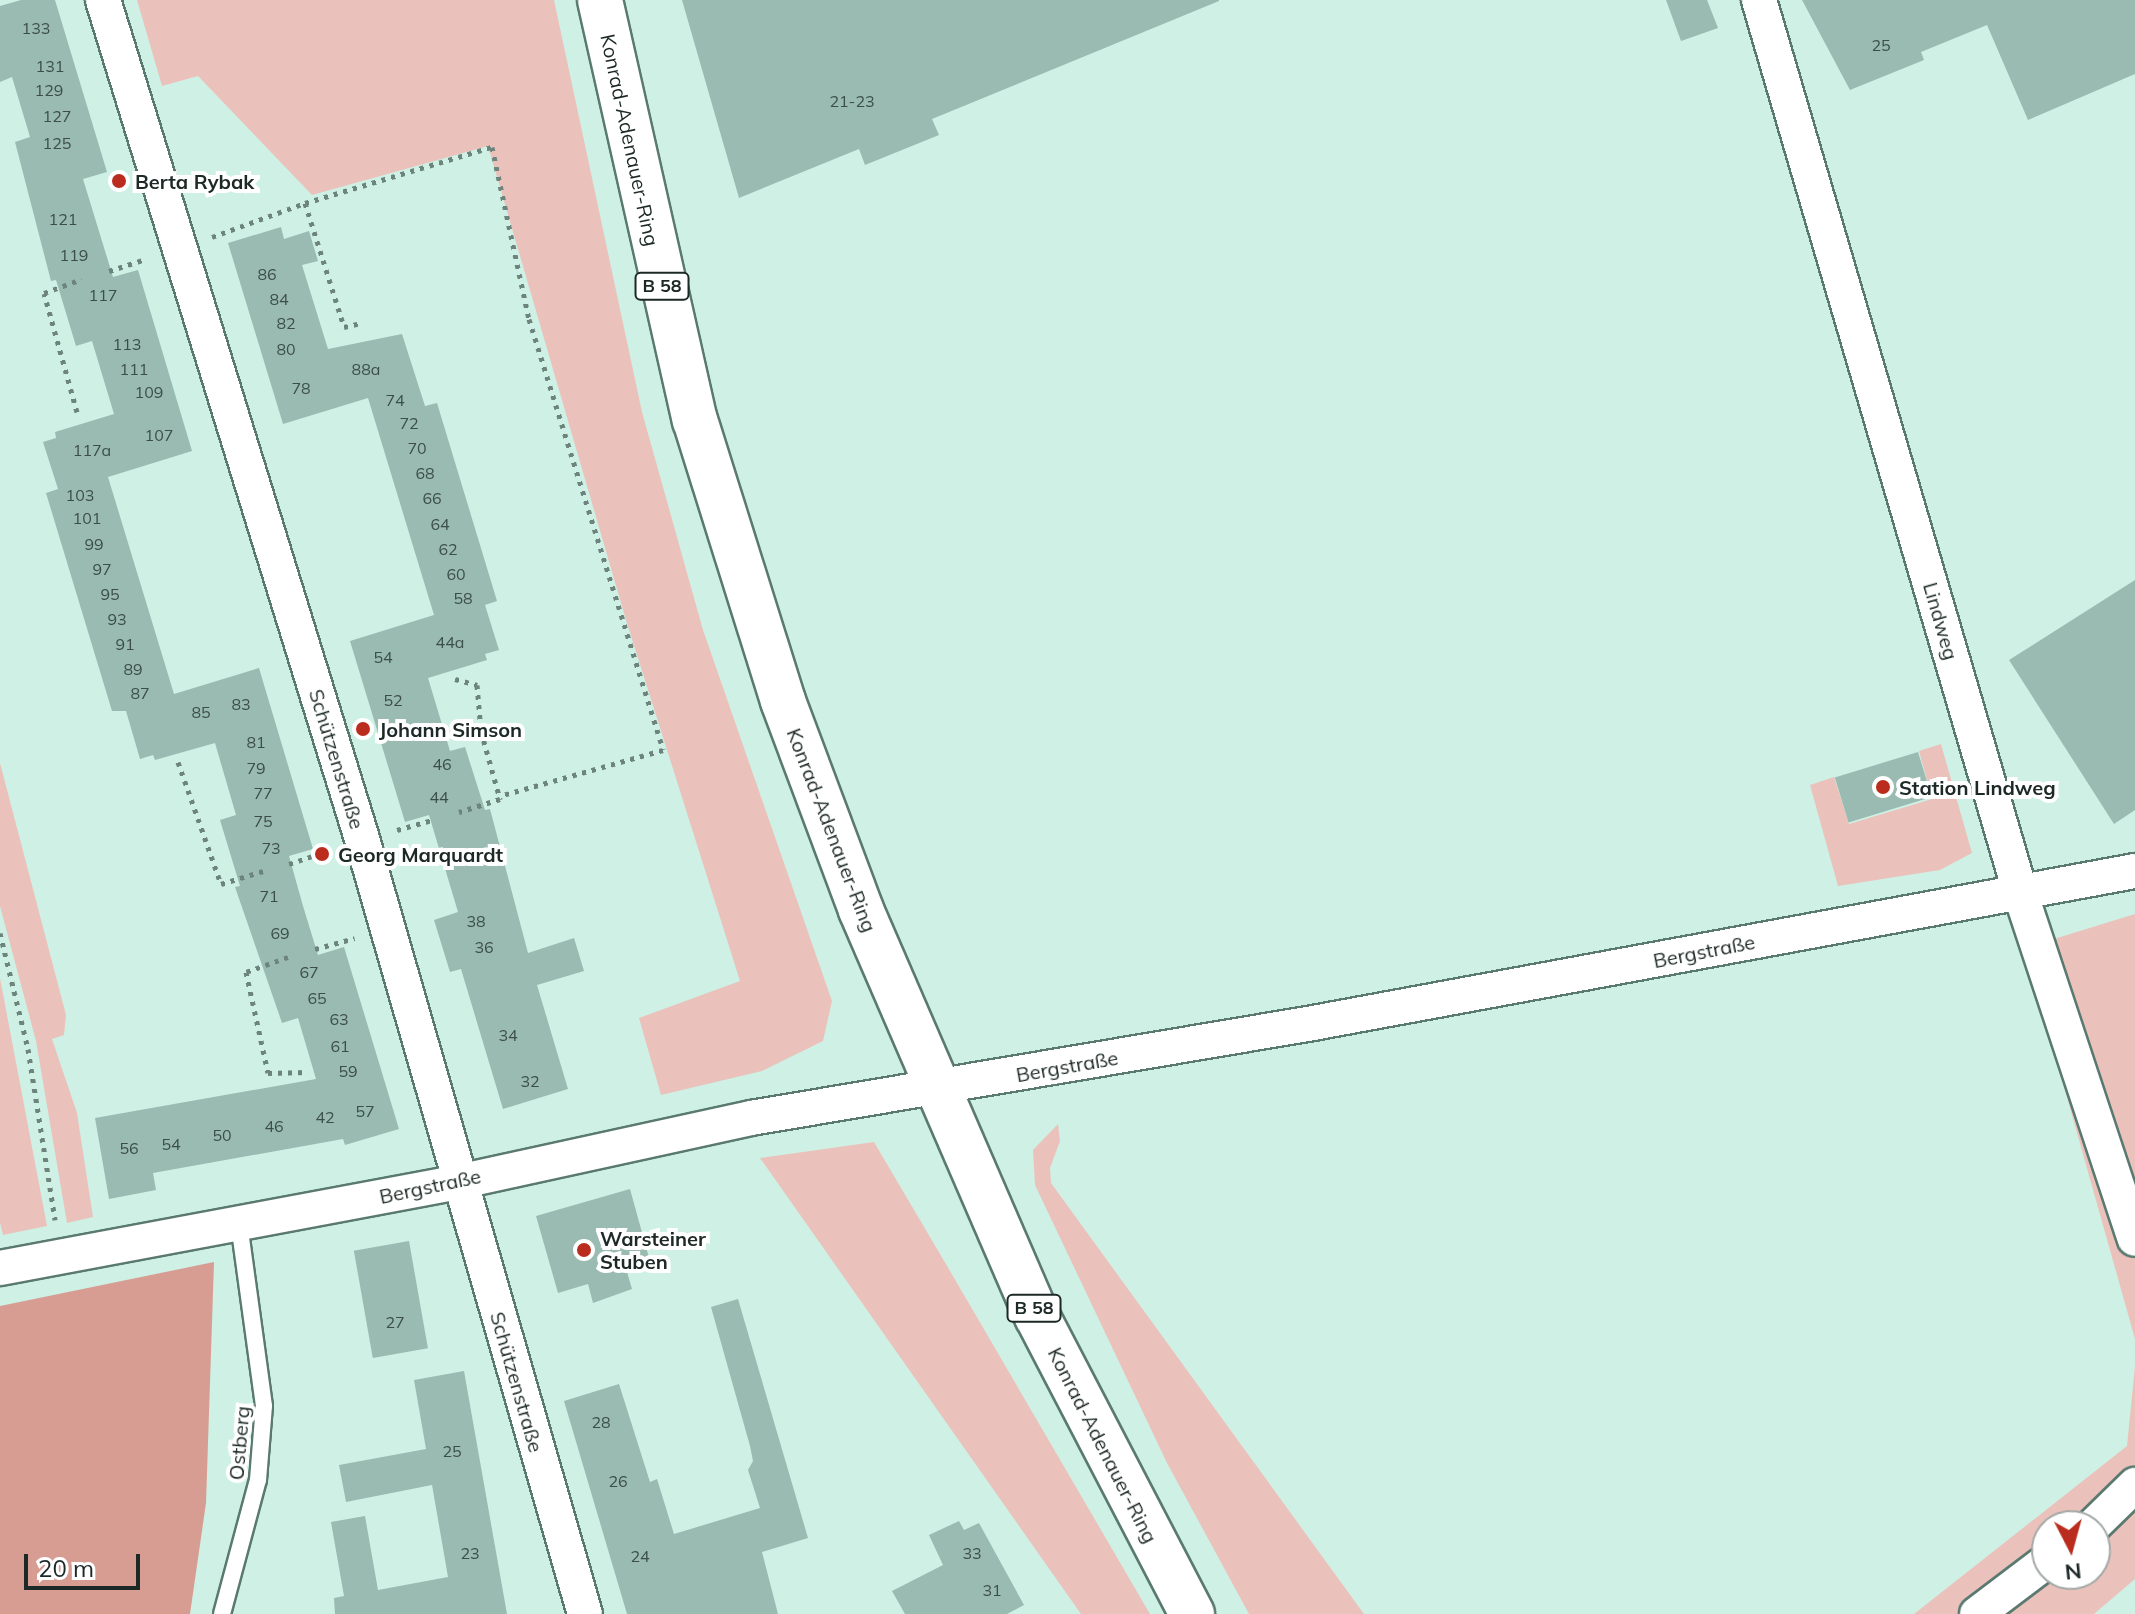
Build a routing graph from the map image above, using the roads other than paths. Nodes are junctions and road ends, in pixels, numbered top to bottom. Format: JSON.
{"nodes":[{"id":1,"x":103,"y":0,"type":"edge"},
{"id":2,"x":600,"y":0,"type":"edge"},
{"id":3,"x":1759,"y":0,"type":"edge"},
{"id":4,"x":2135,"y":871,"type":"edge"},
{"id":5,"x":2021,"y":895,"type":"junction"},
{"id":6,"x":936,"y":1088,"type":"junction"},
{"id":7,"x":458,"y":1182,"type":"junction"},
{"id":8,"x":239,"y":1224,"type":"junction"},
{"id":9,"x":2135,"y":1239,"type":"edge"},
{"id":10,"x":0,"y":1268,"type":"edge"},
{"id":11,"x":2135,"y":1485,"type":"edge"},
{"id":12,"x":2109,"y":1510,"type":"edge"},
{"id":13,"x":2031,"y":1573,"type":"edge"},
{"id":14,"x":222,"y":1614,"type":"edge"},
{"id":15,"x":585,"y":1614,"type":"edge"},
{"id":16,"x":1192,"y":1614,"type":"edge"},
{"id":17,"x":1977,"y":1614,"type":"edge"}],
"edges":[{"from":1,"to":7,"type":"street","name":"Schützenstraße"},
{"from":2,"to":6,"type":"main road","name":"Konrad-Adenauer-Ring","number":"B 58"},
{"from":3,"to":5,"type":"street","name":"Lindweg"},
{"from":4,"to":5,"type":"street","name":"Bergstraße"},
{"from":5,"to":6,"type":"street","name":"Bergstraße"},
{"from":5,"to":9,"type":"street","name":"Lindweg"},
{"from":6,"to":7,"type":"street","name":"Bergstraße"},
{"from":6,"to":16,"type":"main road","name":"Konrad-Adenauer-Ring","number":"B 58"},
{"from":7,"to":8,"type":"street","name":"Bergstraße"},
{"from":7,"to":15,"type":"street","name":"Schützenstraße"},
{"from":8,"to":10,"type":"street","name":"Bergstraße"},
{"from":8,"to":14,"type":"lane","name":"Ostberg"},
{"from":11,"to":12,"type":"street"},
{"from":13,"to":17,"type":"street"}]}
